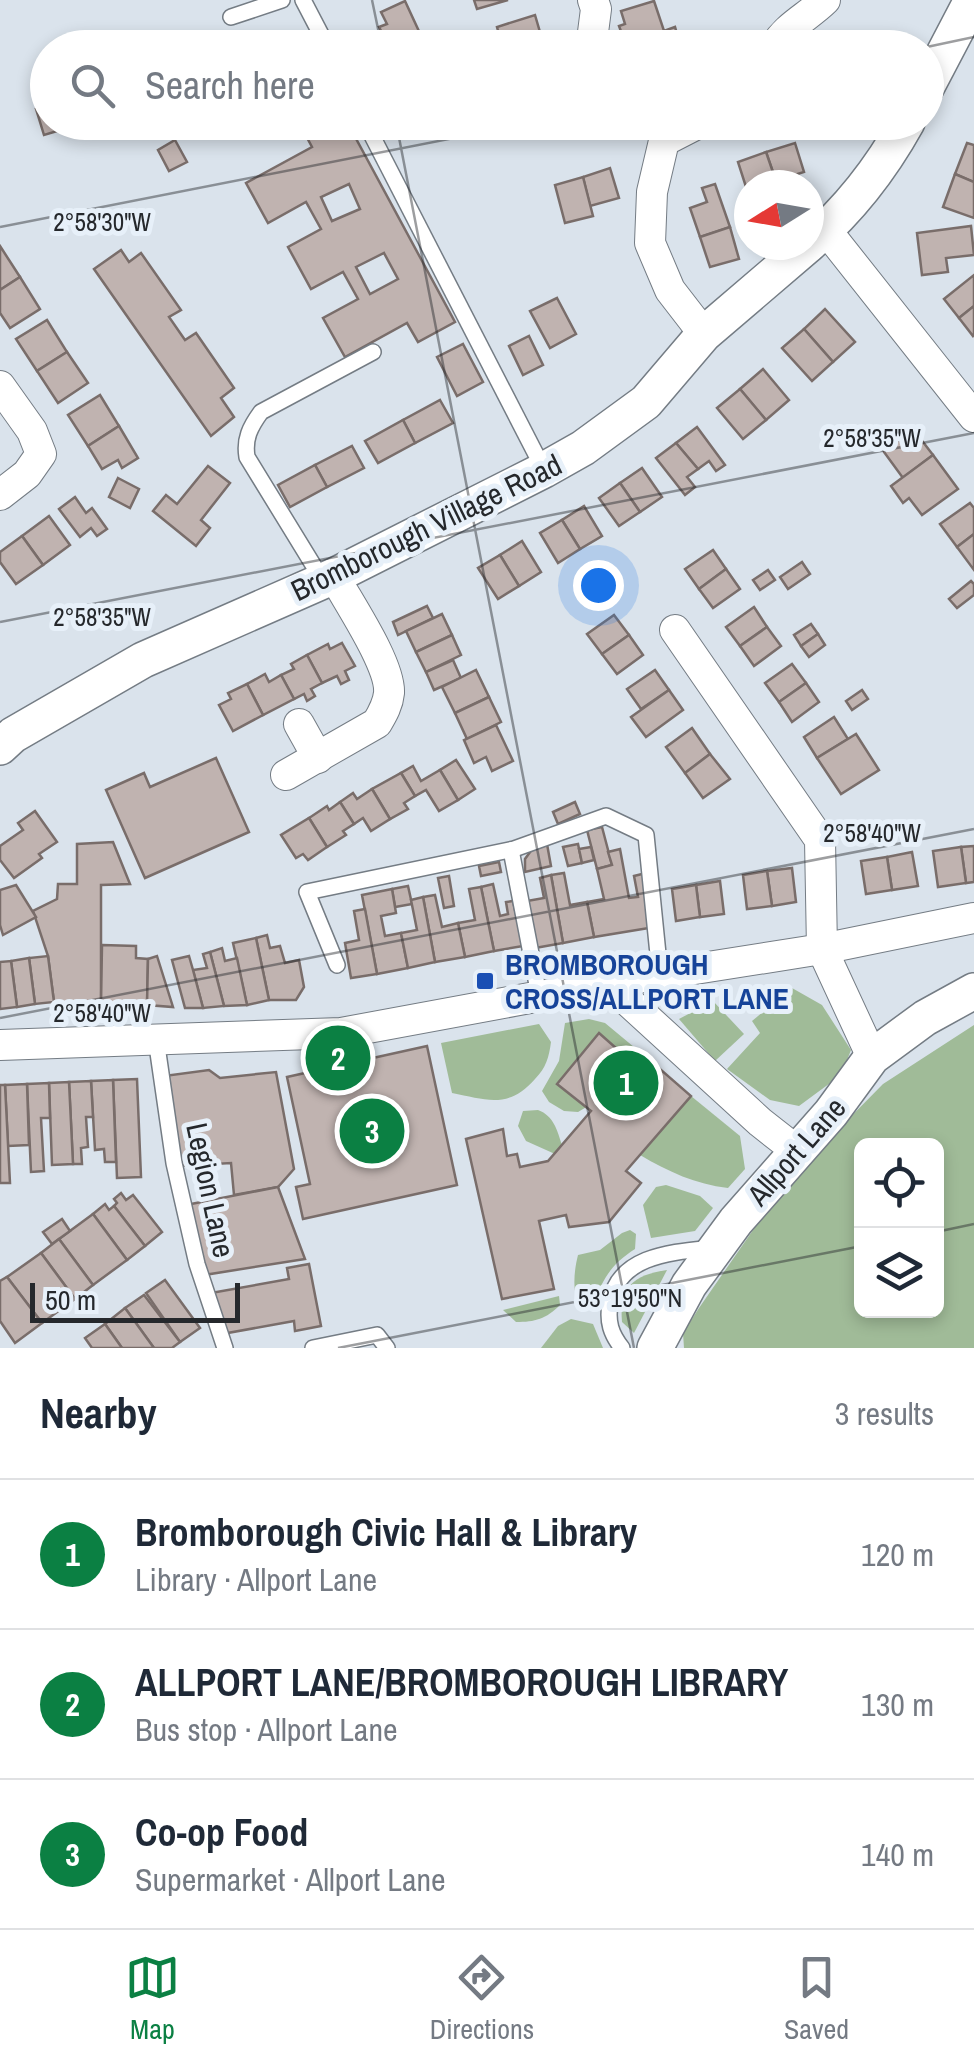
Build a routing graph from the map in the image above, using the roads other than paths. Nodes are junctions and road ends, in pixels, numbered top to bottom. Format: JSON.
{"nodes":[{"id":1,"x":282,"y":0,"type":"edge"},
{"id":2,"x":303,"y":0,"type":"edge"},
{"id":3,"x":593,"y":0,"type":"edge"},
{"id":4,"x":825,"y":0,"type":"edge"},
{"id":5,"x":972,"y":0,"type":"edge"},
{"id":6,"x":231,"y":17,"type":"dead end"},
{"id":7,"x":319,"y":30,"type":"edge"},
{"id":8,"x":593,"y":30,"type":"edge"},
{"id":9,"x":787,"y":30,"type":"edge"},
{"id":10,"x":944,"y":54,"type":"edge"},
{"id":11,"x":374,"y":140,"type":"edge"},
{"id":12,"x":653,"y":140,"type":"edge"},
{"id":13,"x":897,"y":140,"type":"edge"},
{"id":14,"x":824,"y":229,"type":"edge"},
{"id":15,"x":824,"y":251,"type":"edge"},
{"id":16,"x":791,"y":260,"type":"edge"},
{"id":17,"x":704,"y":334,"type":"junction"},
{"id":18,"x":374,"y":352,"type":"dead end"},
{"id":19,"x":0,"y":386,"type":"edge"},
{"id":20,"x":974,"y":417,"type":"edge"},
{"id":21,"x":544,"y":470,"type":"junction"},
{"id":22,"x":0,"y":495,"type":"edge"},
{"id":23,"x":328,"y":578,"type":"junction"},
{"id":24,"x":676,"y":630,"type":"dead end"},
{"id":25,"x":299,"y":724,"type":"dead end"},
{"id":26,"x":0,"y":747,"type":"edge"},
{"id":27,"x":318,"y":758,"type":"junction"},
{"id":28,"x":286,"y":774,"type":"dead end"},
{"id":29,"x":511,"y":850,"type":"junction"},
{"id":30,"x":974,"y":918,"type":"edge"},
{"id":31,"x":822,"y":949,"type":"junction"},
{"id":32,"x":337,"y":964,"type":"dead end"},
{"id":33,"x":668,"y":973,"type":"junction"},
{"id":34,"x":608,"y":982,"type":"junction"},
{"id":35,"x":974,"y":991,"type":"edge"},
{"id":36,"x":540,"y":995,"type":"junction"},
{"id":37,"x":156,"y":1039,"type":"junction"},
{"id":38,"x":0,"y":1045,"type":"edge"},
{"id":39,"x":872,"y":1058,"type":"junction"},
{"id":40,"x":797,"y":1151,"type":"junction"},
{"id":41,"x":716,"y":1247,"type":"junction"},
{"id":42,"x":225,"y":1348,"type":"edge"},
{"id":43,"x":314,"y":1348,"type":"edge"},
{"id":44,"x":388,"y":1348,"type":"edge"},
{"id":45,"x":622,"y":1348,"type":"edge"},
{"id":46,"x":656,"y":1348,"type":"edge"}],
"edges":[{"from":1,"to":6,"type":"lane"},
{"from":2,"to":7,"type":"lane"},
{"from":3,"to":8,"type":"street"},
{"from":4,"to":9,"type":"street"},
{"from":5,"to":10,"type":"street"},
{"from":11,"to":21,"type":"lane"},
{"from":12,"to":17,"type":"street"},
{"from":13,"to":14,"type":"street","name":"Bromborough Village Road"},
{"from":15,"to":20,"type":"street"},
{"from":16,"to":17,"type":"street","name":"Bromborough Village Road"},
{"from":17,"to":21,"type":"street","name":"Bromborough Village Road"},
{"from":18,"to":23,"type":"lane"},
{"from":19,"to":22,"type":"street"},
{"from":21,"to":23,"type":"street","name":"Bromborough Village Road"},
{"from":23,"to":26,"type":"street","name":"Bromborough Village Road"},
{"from":23,"to":27,"type":"street"},
{"from":24,"to":31,"type":"street"},
{"from":25,"to":27,"type":"street"},
{"from":27,"to":28,"type":"street"},
{"from":29,"to":32,"type":"lane"},
{"from":29,"to":33,"type":"lane"},
{"from":29,"to":36,"type":"lane"},
{"from":30,"to":31,"type":"street"},
{"from":31,"to":33,"type":"street"},
{"from":31,"to":39,"type":"street"},
{"from":33,"to":34,"type":"street"},
{"from":34,"to":36,"type":"street"},
{"from":34,"to":40,"type":"street"},
{"from":35,"to":39,"type":"street","name":"Allport Lane"},
{"from":36,"to":37,"type":"street"},
{"from":37,"to":38,"type":"street"},
{"from":37,"to":42,"type":"lane","name":"Legion Lane"},
{"from":39,"to":40,"type":"street","name":"Allport Lane"},
{"from":40,"to":41,"type":"street","name":"Allport Lane"},
{"from":41,"to":45,"type":"lane"},
{"from":41,"to":46,"type":"street","name":"Allport Lane"},
{"from":43,"to":44,"type":"lane"}]}
